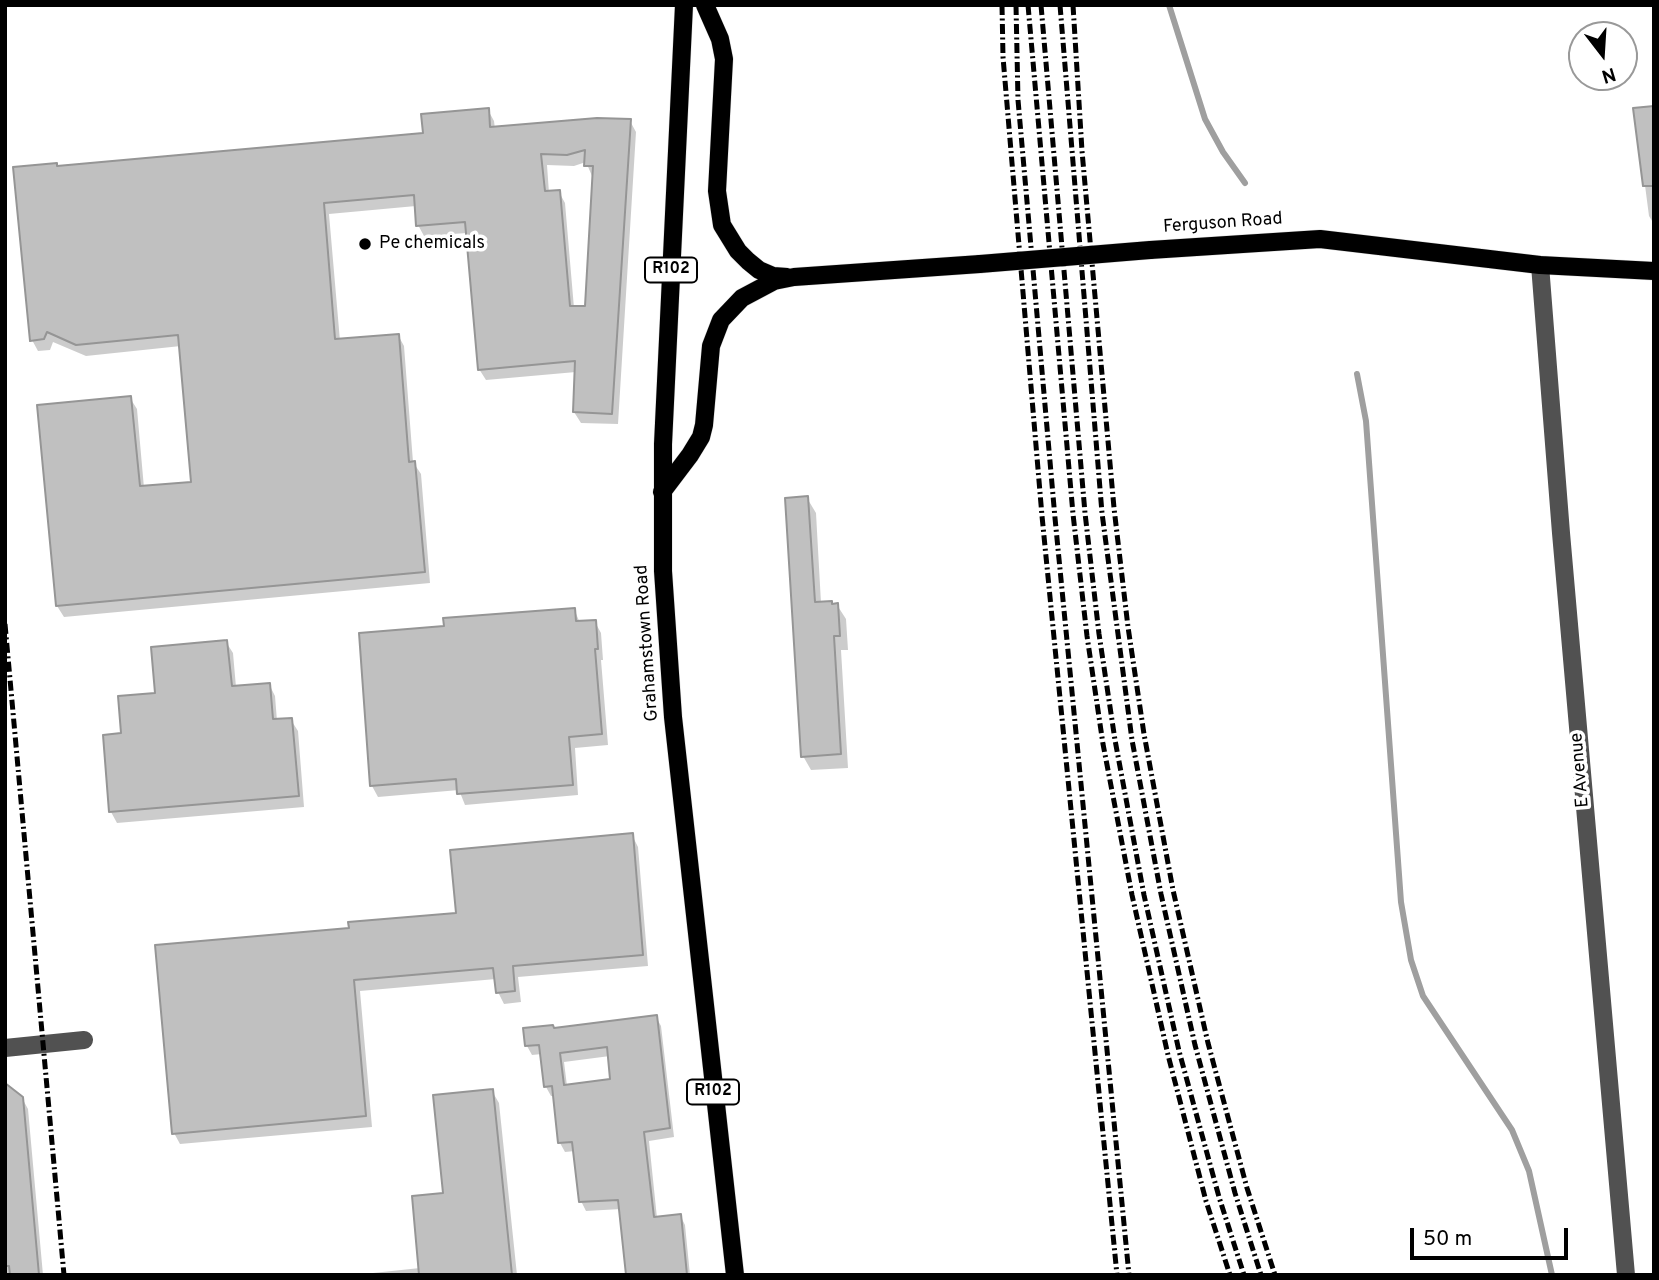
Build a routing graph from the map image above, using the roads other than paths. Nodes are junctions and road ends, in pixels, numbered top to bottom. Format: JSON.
{"nodes":[{"id":1,"x":684,"y":5,"type":"edge"},
{"id":2,"x":705,"y":5,"type":"edge"},
{"id":3,"x":1540,"y":265,"type":"junction"},
{"id":4,"x":1654,"y":271,"type":"edge"},
{"id":5,"x":794,"y":277,"type":"junction"},
{"id":6,"x":662,"y":492,"type":"junction"},
{"id":7,"x":84,"y":1040,"type":"dead end"},
{"id":8,"x":5,"y":1048,"type":"edge"},
{"id":9,"x":735,"y":1275,"type":"edge"},
{"id":10,"x":1626,"y":1275,"type":"edge"}],
"edges":[{"from":1,"to":6,"type":"main road","name":"Grahamstown Road","number":"R102"},
{"from":2,"to":5,"type":"main road","name":"Ferguson Road"},
{"from":3,"to":4,"type":"main road","name":"Ferguson Road"},
{"from":3,"to":5,"type":"main road","name":"Ferguson Road","bridge":true},
{"from":3,"to":10,"type":"street","name":"E Avenue"},
{"from":5,"to":6,"type":"main road","name":"Ferguson Road"},
{"from":6,"to":9,"type":"main road","name":"Grahamstown Road","number":"R102"},
{"from":7,"to":8,"type":"street"}]}
